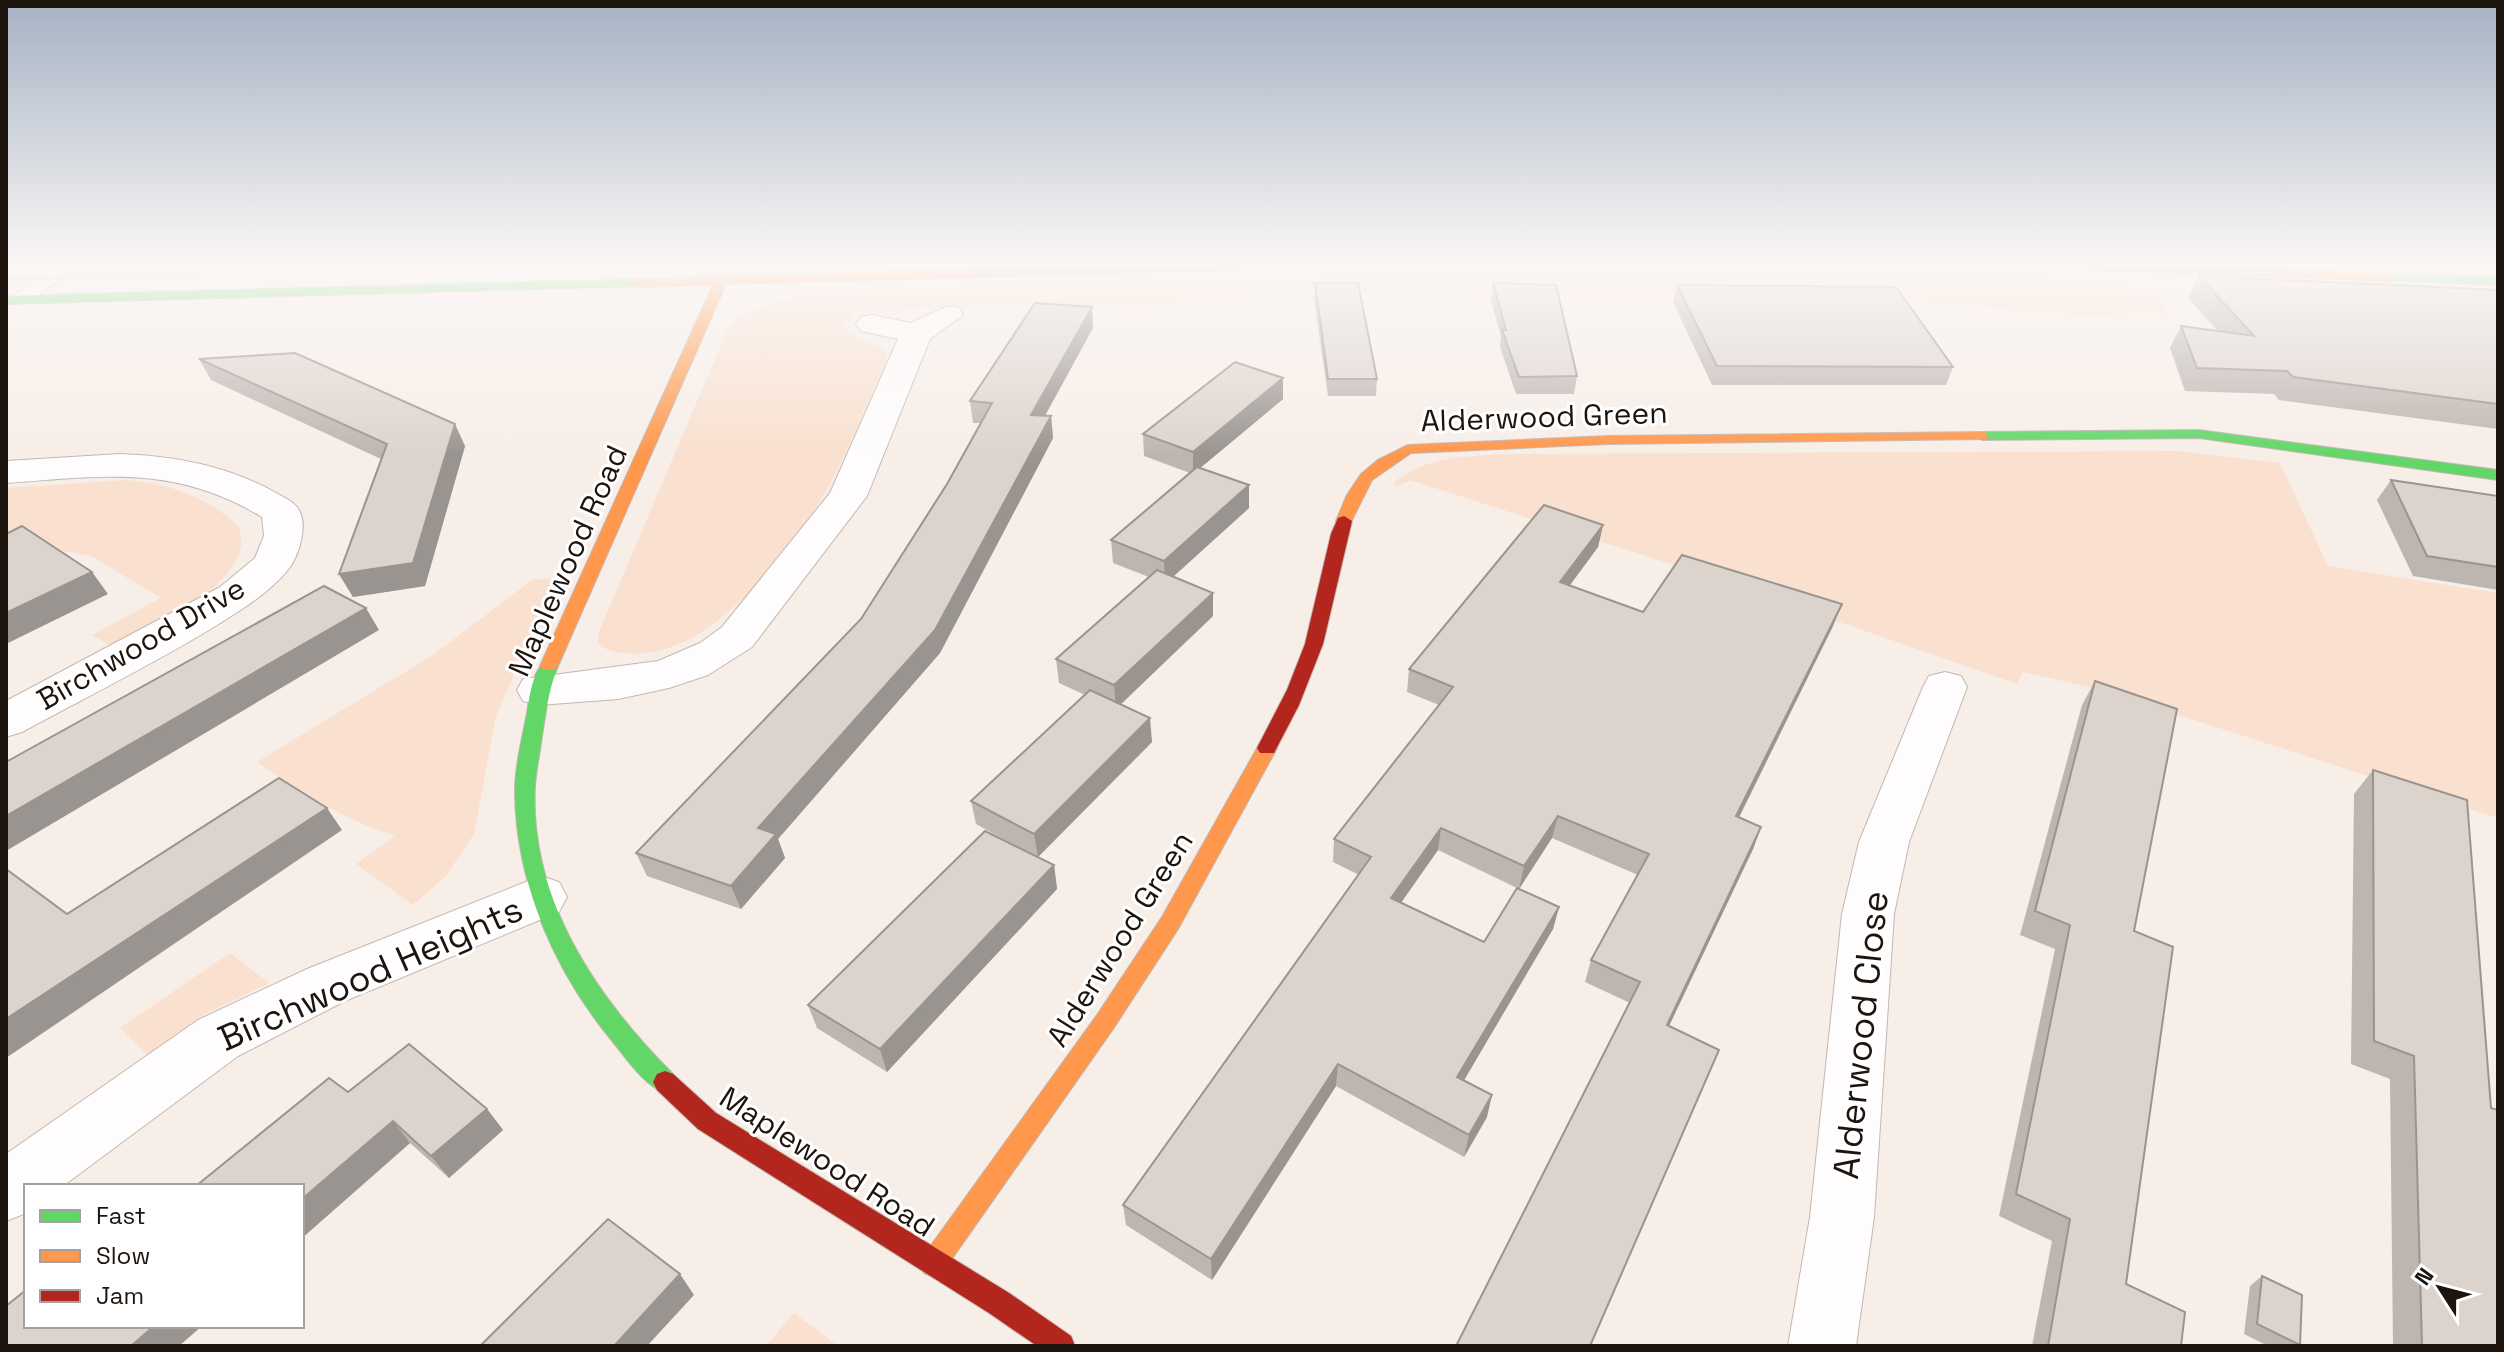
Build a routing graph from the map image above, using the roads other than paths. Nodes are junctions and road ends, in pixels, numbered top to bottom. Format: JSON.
{"nodes":[{"id":1,"x":700,"y":329,"type":"edge"},
{"id":2,"x":930,"y":329,"type":"edge"},
{"id":3,"x":6,"y":472,"type":"edge"},
{"id":4,"x":2498,"y":475,"type":"edge"},
{"id":5,"x":1945,"y":687,"type":"dead end"},
{"id":6,"x":539,"y":690,"type":"junction"},
{"id":7,"x":6,"y":721,"type":"edge"},
{"id":8,"x":541,"y":897,"type":"junction"},
{"id":9,"x":6,"y":1191,"type":"edge"},
{"id":10,"x":933,"y":1264,"type":"junction"},
{"id":11,"x":1061,"y":1346,"type":"edge"},
{"id":12,"x":1822,"y":1346,"type":"edge"}],
"edges":[{"from":1,"to":6,"type":"street","name":"Maplewood Road"},
{"from":2,"to":6,"type":"street"},
{"from":3,"to":7,"type":"street","name":"Birchwood Drive"},
{"from":4,"to":10,"type":"street","name":"Alderwood Green"},
{"from":5,"to":12,"type":"street","name":"Alderwood Close"},
{"from":6,"to":8,"type":"street","name":"Maplewood Road"},
{"from":8,"to":9,"type":"street","name":"Birchwood Heights"},
{"from":8,"to":10,"type":"street","name":"Maplewood Road"},
{"from":10,"to":11,"type":"street","name":"Maplewood Road"}]}
